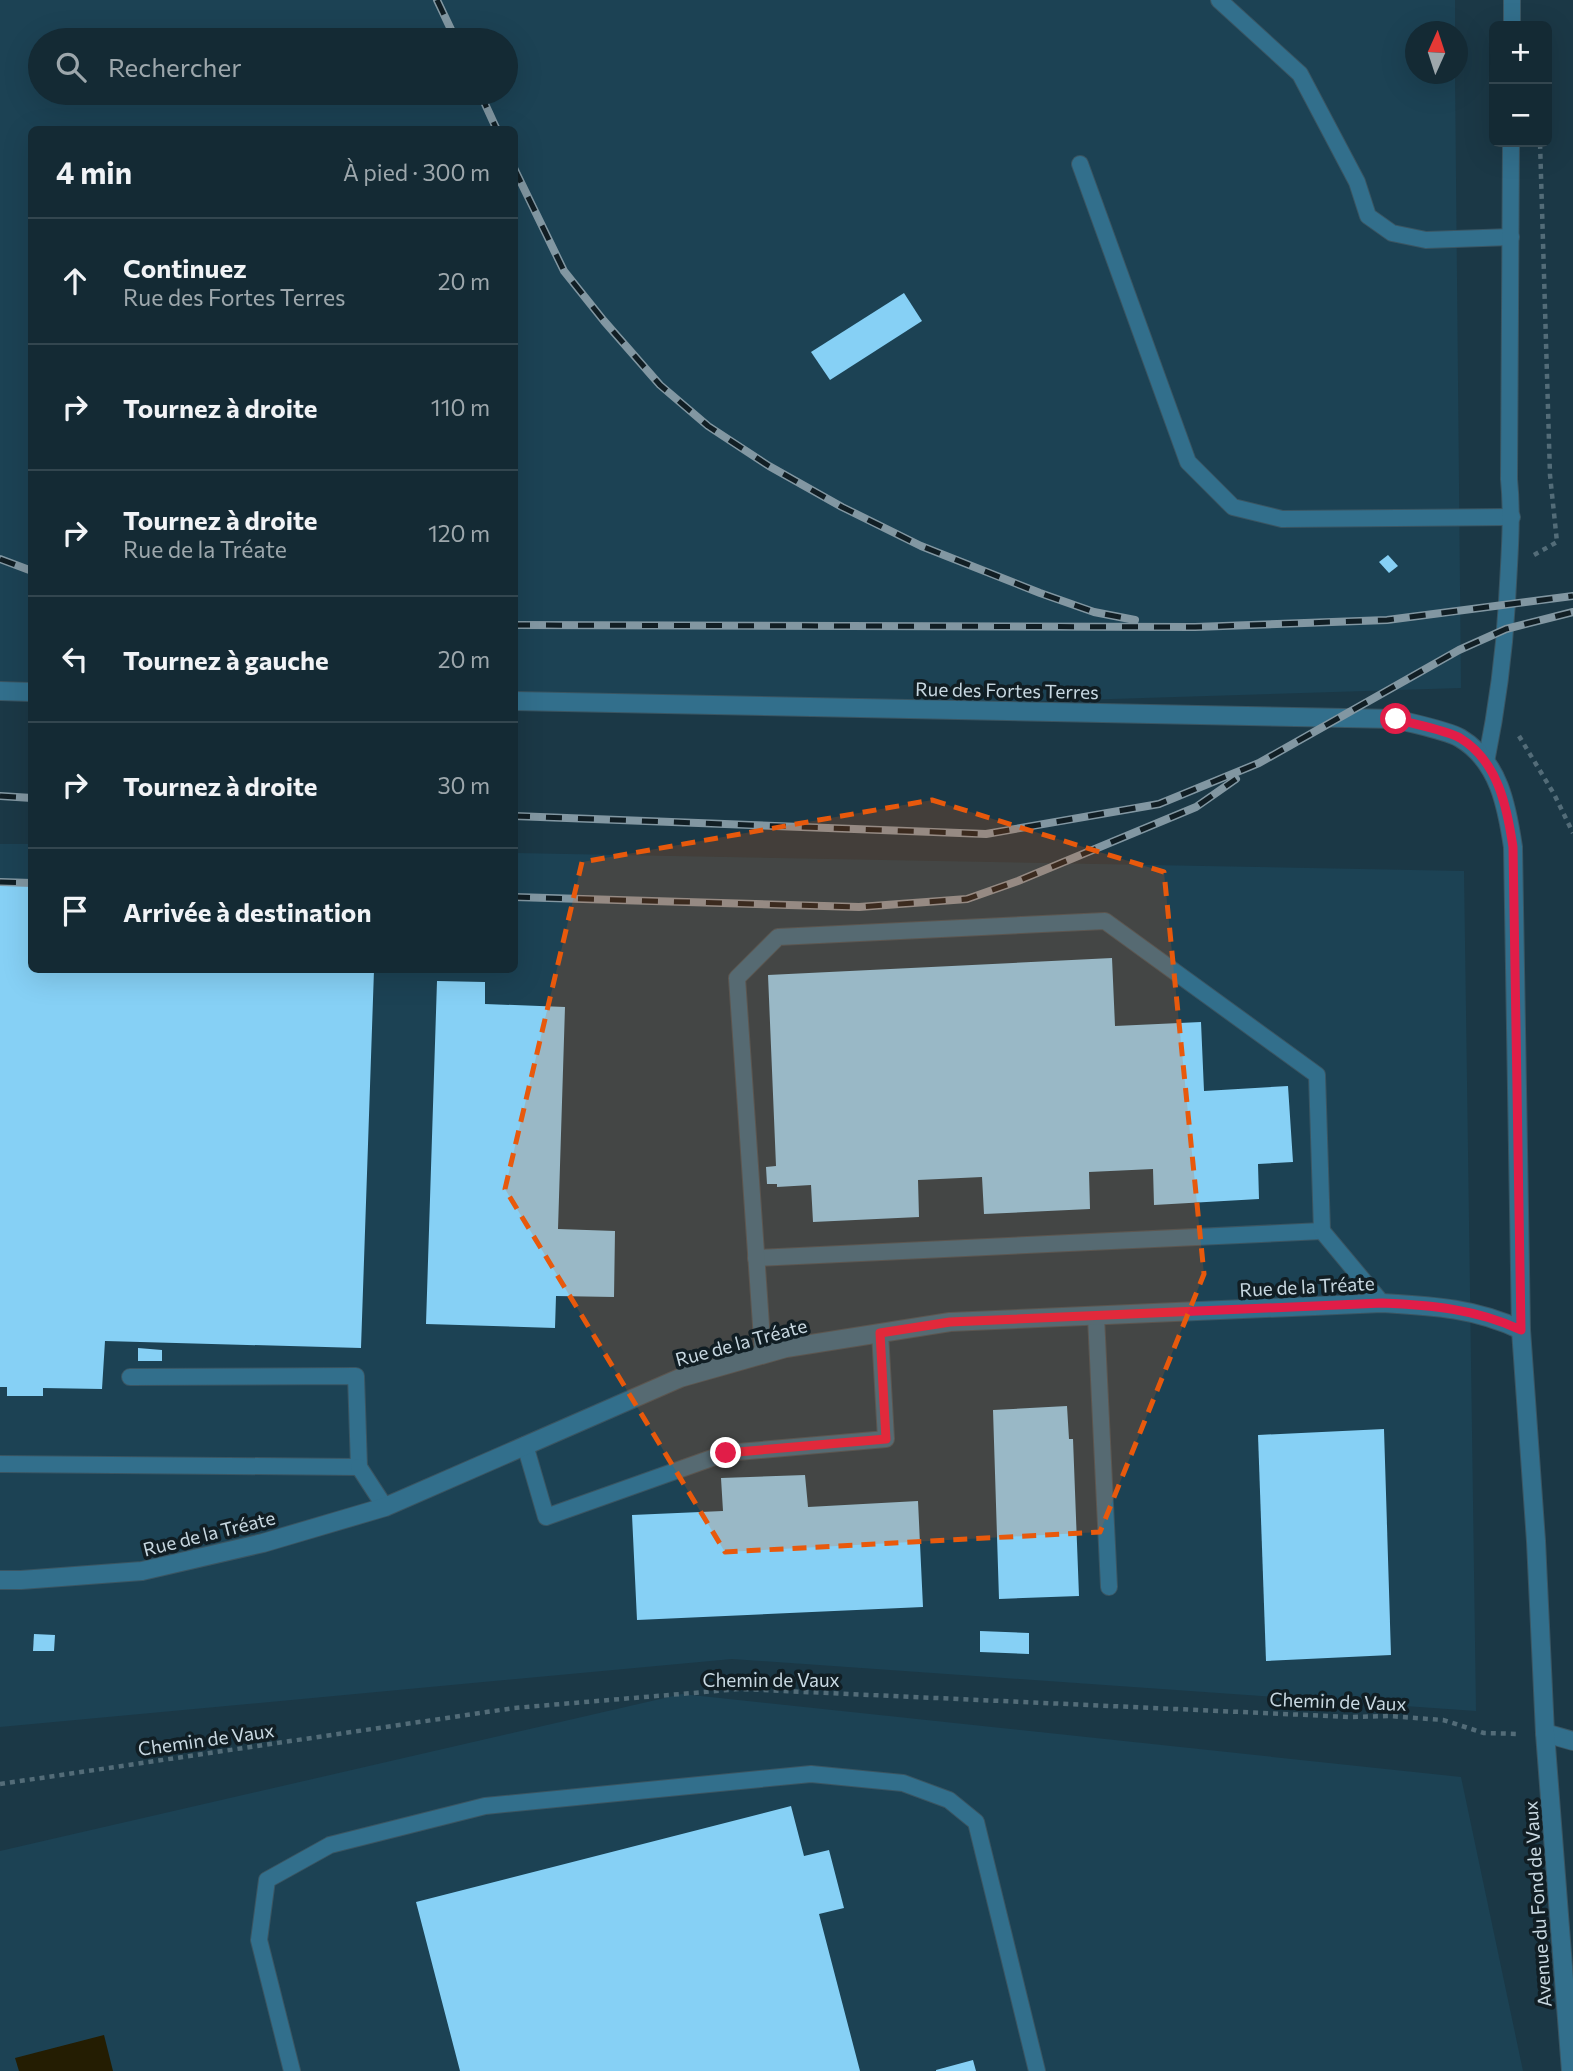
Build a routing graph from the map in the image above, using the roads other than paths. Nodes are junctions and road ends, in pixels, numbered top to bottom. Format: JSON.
{"nodes":[{"id":1,"x":1219,"y":0,"type":"edge"},
{"id":2,"x":1512,"y":0,"type":"edge"},
{"id":3,"x":1512,"y":21,"type":"edge"},
{"id":4,"x":1511,"y":147,"type":"edge"},
{"id":5,"x":1080,"y":164,"type":"dead end"},
{"id":6,"x":1511,"y":237,"type":"junction"},
{"id":7,"x":1512,"y":517,"type":"junction"},
{"id":8,"x":0,"y":691,"type":"edge"},
{"id":9,"x":28,"y":692,"type":"edge"},
{"id":10,"x":518,"y":701,"type":"edge"},
{"id":11,"x":1486,"y":762,"type":"junction"},
{"id":12,"x":1322,"y":1231,"type":"junction"},
{"id":13,"x":757,"y":1258,"type":"junction"},
{"id":14,"x":1382,"y":1303,"type":"junction"},
{"id":15,"x":1096,"y":1317,"type":"junction"},
{"id":16,"x":1521,"y":1330,"type":"junction"},
{"id":17,"x":880,"y":1333,"type":"junction"},
{"id":18,"x":763,"y":1354,"type":"junction"},
{"id":19,"x":130,"y":1377,"type":"dead end"},
{"id":20,"x":525,"y":1445,"type":"junction"},
{"id":21,"x":0,"y":1464,"type":"edge"},
{"id":22,"x":359,"y":1467,"type":"junction"},
{"id":23,"x":385,"y":1507,"type":"junction"},
{"id":24,"x":0,"y":1580,"type":"edge"},
{"id":25,"x":1109,"y":1587,"type":"dead end"},
{"id":26,"x":1545,"y":1734,"type":"junction"},
{"id":27,"x":1573,"y":1741,"type":"edge"},
{"id":28,"x":292,"y":2071,"type":"edge"},
{"id":29,"x":1037,"y":2071,"type":"edge"},
{"id":30,"x":1571,"y":2071,"type":"edge"}],
"edges":[{"from":1,"to":6,"type":"lane"},
{"from":2,"to":3,"type":"lane"},
{"from":4,"to":6,"type":"lane"},
{"from":5,"to":7,"type":"lane"},
{"from":6,"to":7,"type":"lane"},
{"from":7,"to":11,"type":"lane"},
{"from":8,"to":9,"type":"street"},
{"from":10,"to":11,"type":"street","name":"Rue des Fortes Terres"},
{"from":11,"to":16,"type":"street","name":"Avenue du Fond de Vaux"},
{"from":12,"to":13,"type":"lane"},
{"from":12,"to":13,"type":"lane"},
{"from":12,"to":14,"type":"lane"},
{"from":13,"to":18,"type":"lane"},
{"from":14,"to":15,"type":"street","name":"Rue de la Tréate"},
{"from":14,"to":16,"type":"street","name":"Rue de la Tréate"},
{"from":15,"to":17,"type":"street","name":"Rue de la Tréate"},
{"from":15,"to":25,"type":"lane"},
{"from":16,"to":26,"type":"street","name":"Avenue du Fond de Vaux"},
{"from":17,"to":18,"type":"street","name":"Rue de la Tréate"},
{"from":17,"to":20,"type":"lane"},
{"from":18,"to":20,"type":"street","name":"Rue de la Tréate"},
{"from":19,"to":22,"type":"lane"},
{"from":20,"to":23,"type":"street","name":"Rue de la Tréate"},
{"from":21,"to":22,"type":"lane"},
{"from":22,"to":23,"type":"lane"},
{"from":23,"to":24,"type":"street","name":"Rue de la Tréate"},
{"from":26,"to":27,"type":"street"},
{"from":26,"to":30,"type":"street","name":"Avenue du Fond de Vaux"},
{"from":28,"to":29,"type":"lane"}]}
